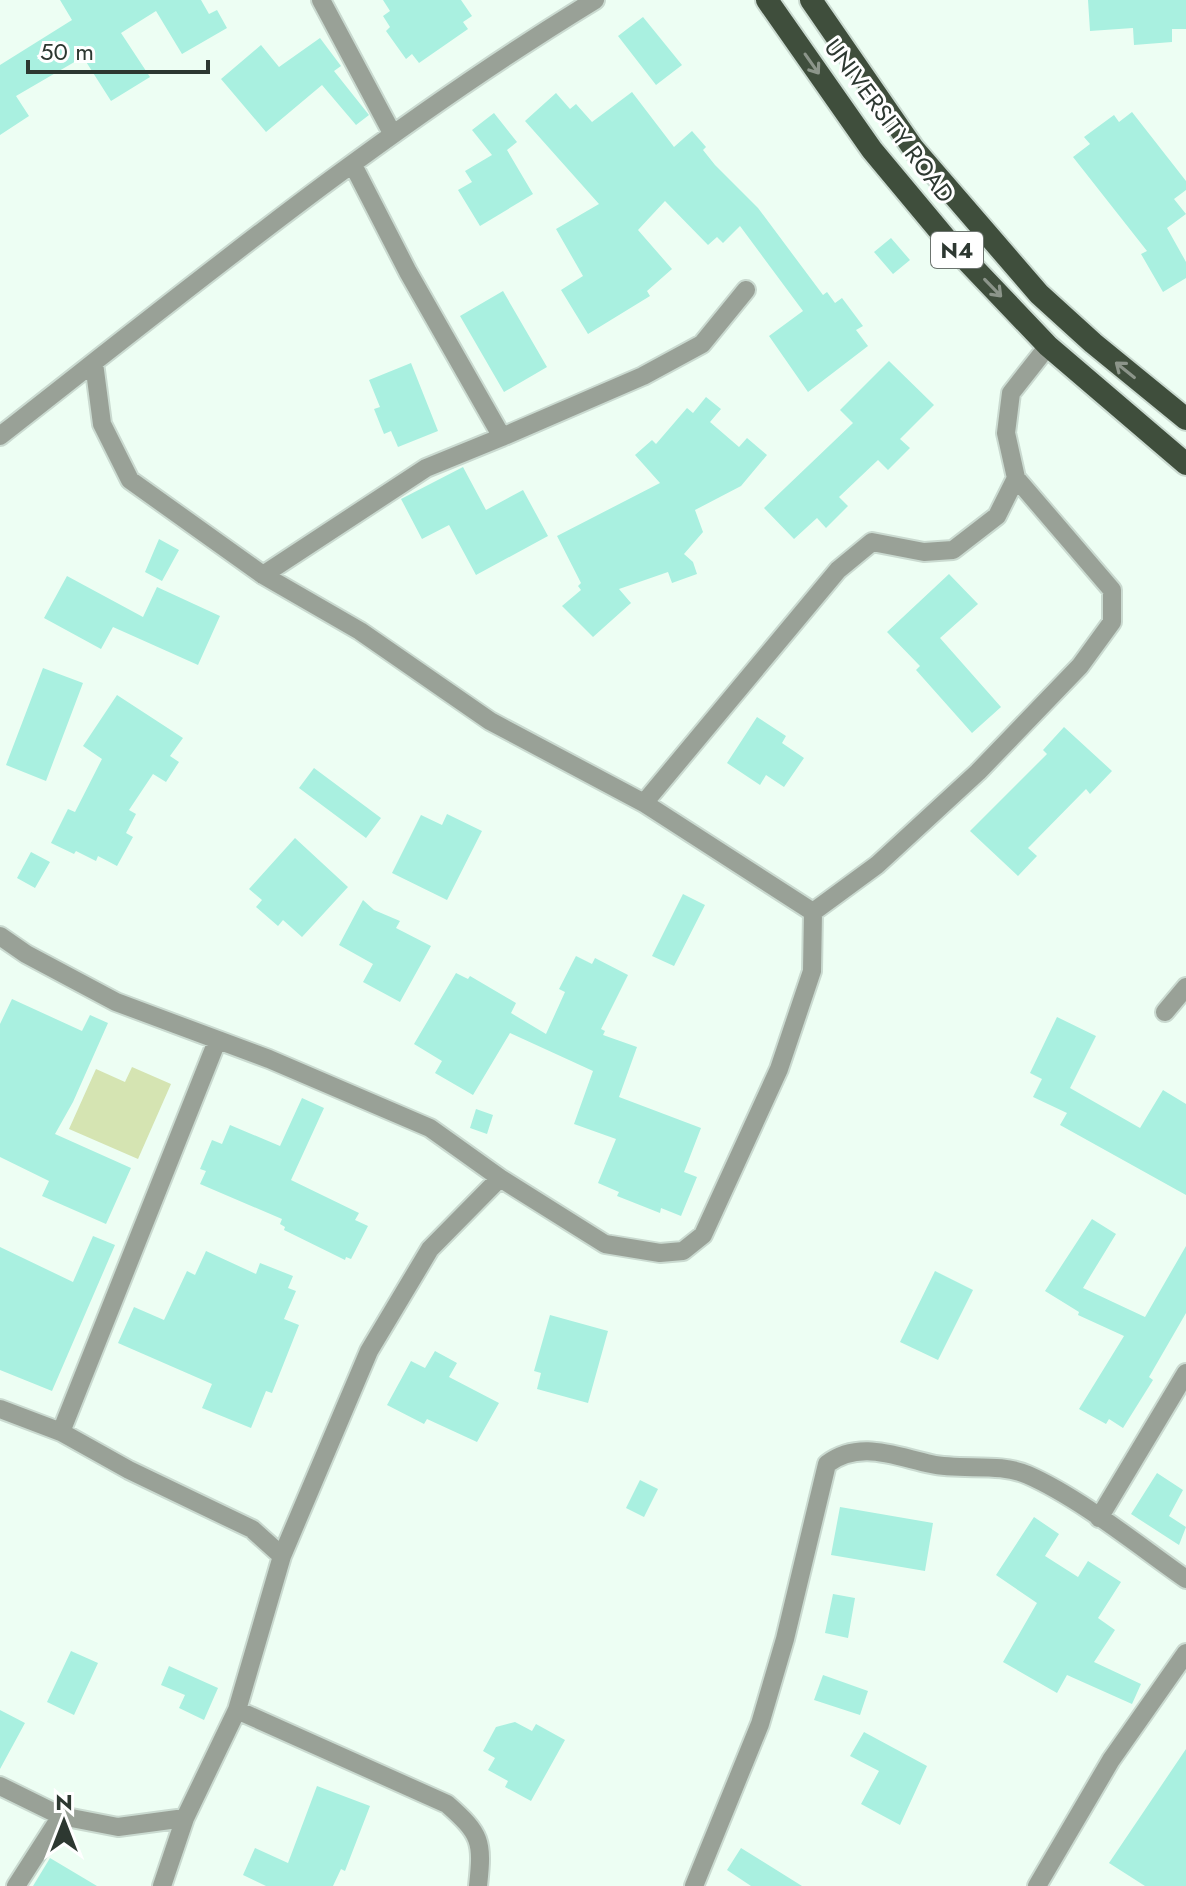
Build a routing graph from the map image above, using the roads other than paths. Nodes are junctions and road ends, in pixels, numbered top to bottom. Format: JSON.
{"nodes":[{"id":1,"x":321,"y":0,"type":"edge"},
{"id":2,"x":595,"y":0,"type":"edge"},
{"id":3,"x":767,"y":0,"type":"edge"},
{"id":4,"x":811,"y":0,"type":"edge"},
{"id":5,"x":392,"y":133,"type":"junction"},
{"id":6,"x":353,"y":165,"type":"junction"},
{"id":7,"x":746,"y":290,"type":"dead end"},
{"id":8,"x":1048,"y":346,"type":"junction"},
{"id":9,"x":94,"y":363,"type":"junction"},
{"id":10,"x":1186,"y":419,"type":"edge"},
{"id":11,"x":0,"y":436,"type":"edge"},
{"id":12,"x":502,"y":437,"type":"junction"},
{"id":13,"x":1186,"y":464,"type":"edge"},
{"id":14,"x":1016,"y":478,"type":"junction"},
{"id":15,"x":263,"y":575,"type":"junction"},
{"id":16,"x":644,"y":803,"type":"junction"},
{"id":17,"x":813,"y":912,"type":"junction"},
{"id":18,"x":0,"y":936,"type":"edge"},
{"id":19,"x":1186,"y":987,"type":"edge"},
{"id":20,"x":1165,"y":1012,"type":"dead end"},
{"id":21,"x":217,"y":1041,"type":"junction"},
{"id":22,"x":500,"y":1178,"type":"junction"},
{"id":23,"x":1186,"y":1373,"type":"edge"},
{"id":24,"x":0,"y":1409,"type":"edge"},
{"id":25,"x":61,"y":1432,"type":"junction"},
{"id":26,"x":1099,"y":1518,"type":"junction"},
{"id":27,"x":282,"y":1556,"type":"junction"},
{"id":28,"x":1186,"y":1579,"type":"edge"},
{"id":29,"x":1186,"y":1653,"type":"edge"},
{"id":30,"x":237,"y":1710,"type":"junction"},
{"id":31,"x":0,"y":1786,"type":"edge"},
{"id":32,"x":61,"y":1816,"type":"junction"},
{"id":33,"x":185,"y":1818,"type":"junction"},
{"id":34,"x":16,"y":1886,"type":"edge"},
{"id":35,"x":162,"y":1886,"type":"edge"},
{"id":36,"x":478,"y":1886,"type":"edge"},
{"id":37,"x":694,"y":1886,"type":"edge"},
{"id":38,"x":1037,"y":1886,"type":"edge"}],
"edges":[{"from":1,"to":5,"type":"street"},
{"from":2,"to":5,"type":"street"},
{"from":3,"to":8,"type":"highway","name":"UNIVERSITY ROAD","number":"N4","one_way":true},
{"from":10,"to":4,"type":"highway","name":"UNIVERSITY ROAD","number":"N4","one_way":true},
{"from":5,"to":6,"type":"street"},
{"from":6,"to":9,"type":"street"},
{"from":6,"to":12,"type":"street"},
{"from":7,"to":12,"type":"street"},
{"from":8,"to":13,"type":"highway","name":"UNIVERSITY ROAD","number":"N4"},
{"from":8,"to":14,"type":"street"},
{"from":9,"to":11,"type":"street"},
{"from":9,"to":15,"type":"street"},
{"from":12,"to":15,"type":"street"},
{"from":14,"to":16,"type":"street"},
{"from":14,"to":17,"type":"street"},
{"from":15,"to":16,"type":"street"},
{"from":16,"to":17,"type":"street"},
{"from":17,"to":22,"type":"street"},
{"from":18,"to":21,"type":"street"},
{"from":19,"to":20,"type":"street"},
{"from":21,"to":22,"type":"street"},
{"from":21,"to":25,"type":"street"},
{"from":22,"to":27,"type":"street"},
{"from":23,"to":26,"type":"street"},
{"from":24,"to":25,"type":"street"},
{"from":25,"to":27,"type":"street"},
{"from":26,"to":28,"type":"street"},
{"from":26,"to":37,"type":"street"},
{"from":27,"to":30,"type":"street"},
{"from":29,"to":38,"type":"street"},
{"from":30,"to":33,"type":"street"},
{"from":30,"to":36,"type":"street"},
{"from":31,"to":32,"type":"street"},
{"from":32,"to":33,"type":"street"},
{"from":32,"to":34,"type":"street"},
{"from":33,"to":35,"type":"street"}]}
